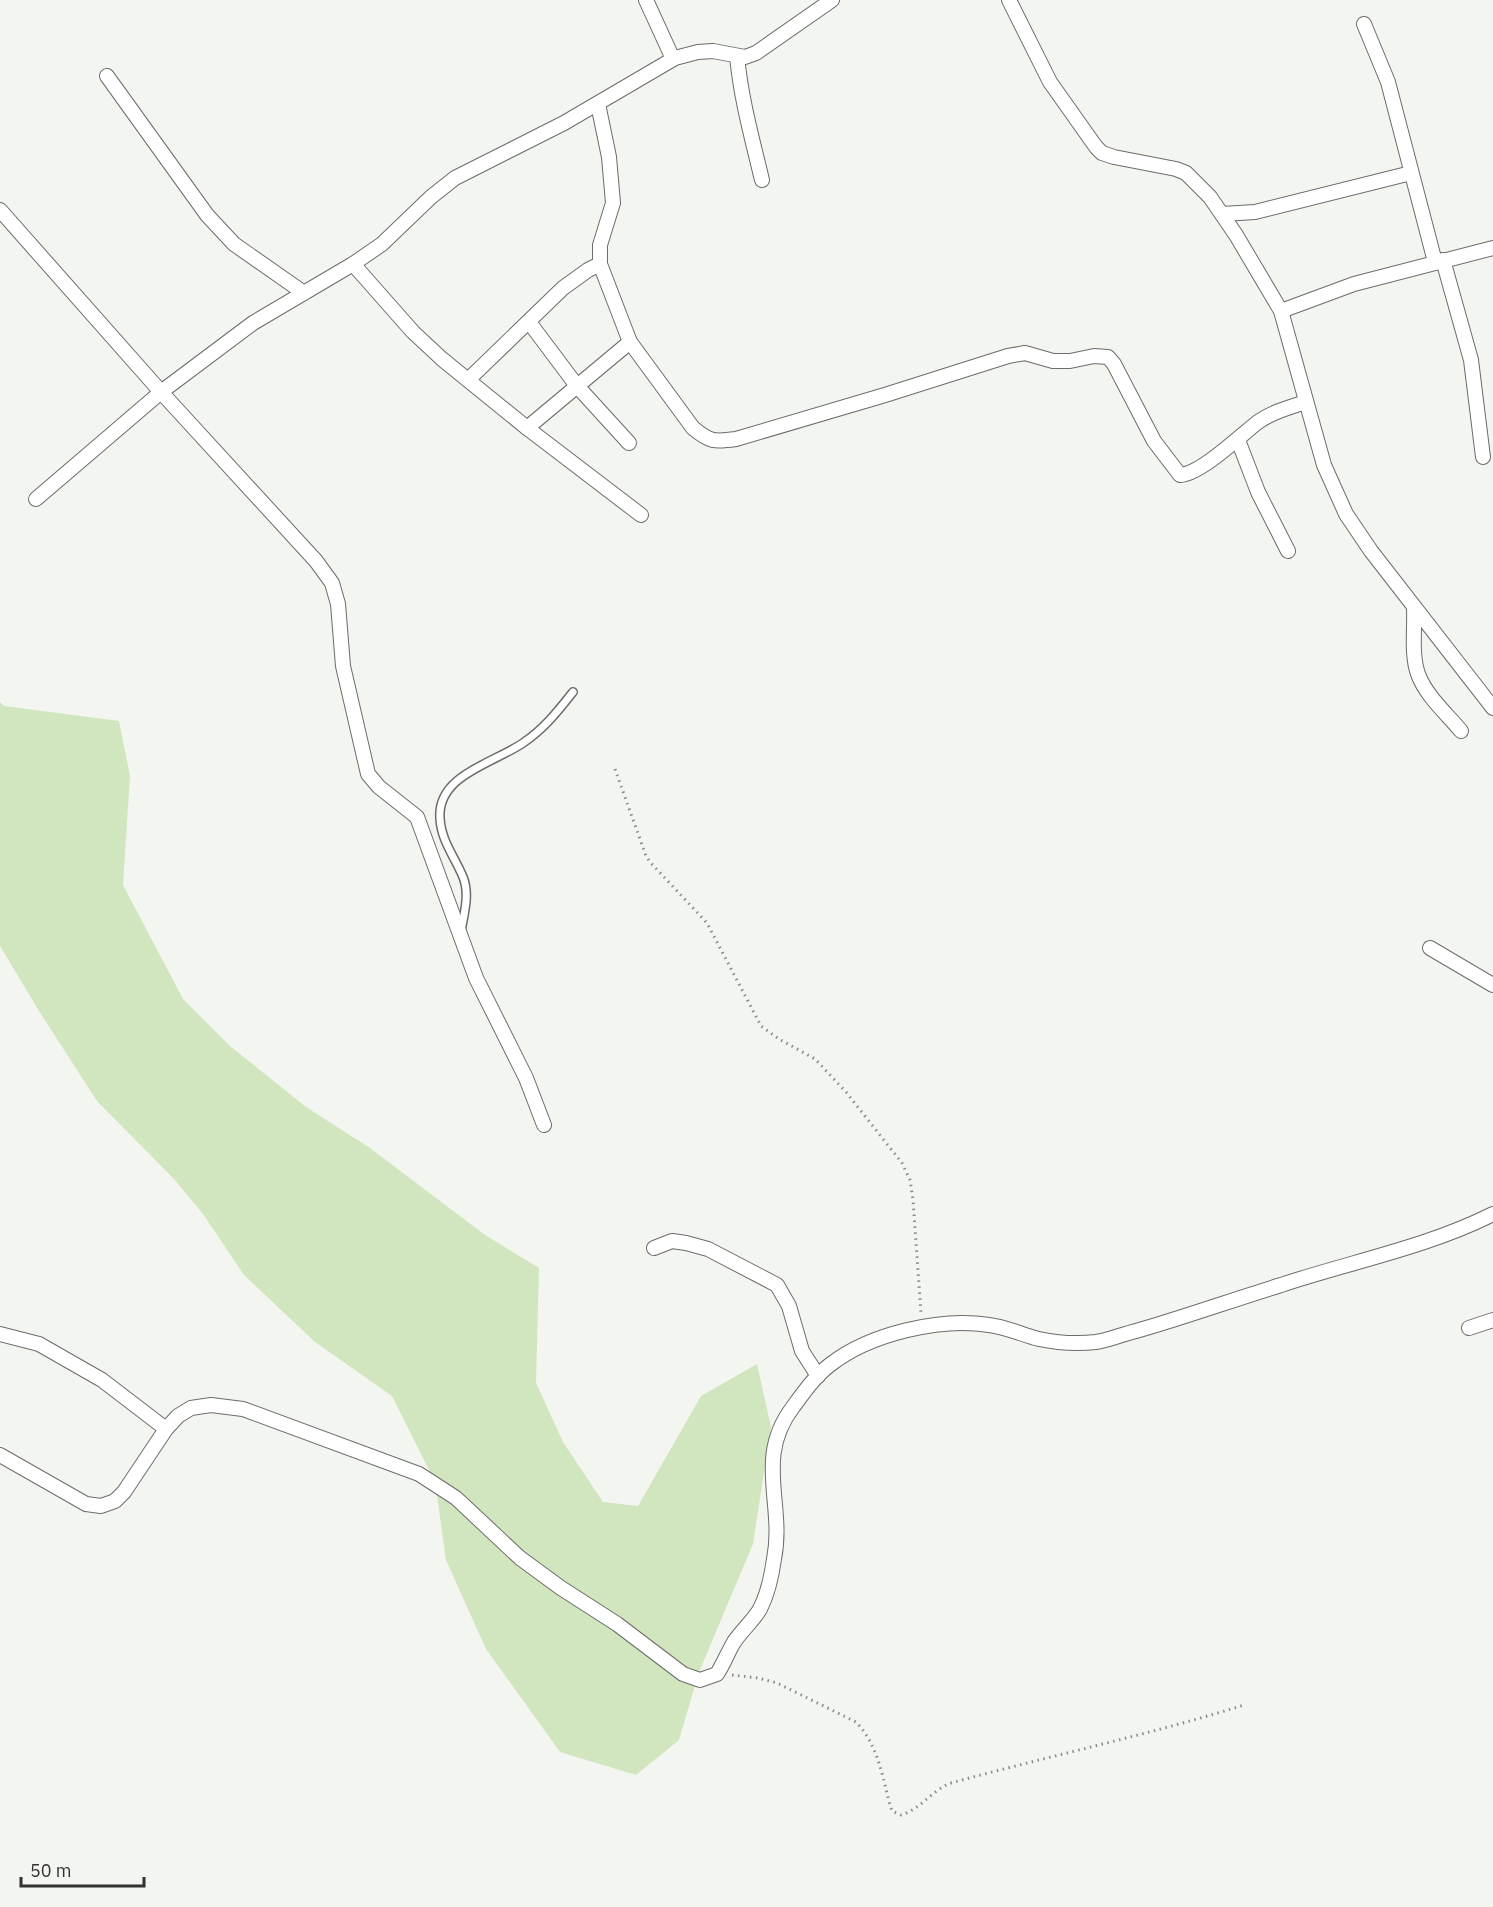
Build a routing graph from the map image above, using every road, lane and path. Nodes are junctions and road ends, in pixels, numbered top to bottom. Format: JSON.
{"nodes":[{"id":1,"x":646,"y":0,"type":"edge"},
{"id":2,"x":832,"y":0,"type":"edge"},
{"id":3,"x":1009,"y":0,"type":"edge"},
{"id":4,"x":1364,"y":24,"type":"dead end"},
{"id":5,"x":737,"y":56,"type":"junction"},
{"id":6,"x":673,"y":59,"type":"junction"},
{"id":7,"x":107,"y":76,"type":"dead end"},
{"id":8,"x":598,"y":104,"type":"junction"},
{"id":9,"x":1411,"y":173,"type":"junction"},
{"id":10,"x":762,"y":180,"type":"dead end"},
{"id":11,"x":0,"y":210,"type":"edge"},
{"id":12,"x":1222,"y":214,"type":"junction"},
{"id":13,"x":1493,"y":248,"type":"edge"},
{"id":14,"x":1439,"y":261,"type":"junction"},
{"id":15,"x":353,"y":264,"type":"junction"},
{"id":16,"x":600,"y":264,"type":"junction"},
{"id":17,"x":304,"y":293,"type":"junction"},
{"id":18,"x":1281,"y":311,"type":"junction"},
{"id":19,"x":529,"y":322,"type":"junction"},
{"id":20,"x":630,"y":342,"type":"junction"},
{"id":21,"x":469,"y":379,"type":"junction"},
{"id":22,"x":578,"y":386,"type":"junction"},
{"id":23,"x":161,"y":392,"type":"junction"},
{"id":24,"x":1306,"y":402,"type":"junction"},
{"id":25,"x":527,"y":428,"type":"junction"},
{"id":26,"x":1238,"y":440,"type":"junction"},
{"id":27,"x":629,"y":443,"type":"dead end"},
{"id":28,"x":1483,"y":457,"type":"dead end"},
{"id":29,"x":36,"y":499,"type":"dead end"},
{"id":30,"x":641,"y":515,"type":"dead end"},
{"id":31,"x":1288,"y":550,"type":"dead end"},
{"id":32,"x":1414,"y":608,"type":"junction"},
{"id":33,"x":573,"y":692,"type":"dead end"},
{"id":34,"x":1493,"y":708,"type":"edge"},
{"id":35,"x":1461,"y":731,"type":"dead end"},
{"id":36,"x":615,"y":769,"type":"dead end"},
{"id":37,"x":461,"y":934,"type":"junction"},
{"id":38,"x":1430,"y":948,"type":"dead end"},
{"id":39,"x":1493,"y":985,"type":"edge"},
{"id":40,"x":544,"y":1125,"type":"dead end"},
{"id":41,"x":1493,"y":1214,"type":"edge"},
{"id":42,"x":654,"y":1248,"type":"dead end"},
{"id":43,"x":1493,"y":1320,"type":"edge"},
{"id":44,"x":921,"y":1327,"type":"junction"},
{"id":45,"x":1469,"y":1328,"type":"dead end"},
{"id":46,"x":0,"y":1334,"type":"edge"},
{"id":47,"x":818,"y":1376,"type":"junction"},
{"id":48,"x":166,"y":1429,"type":"junction"},
{"id":49,"x":0,"y":1455,"type":"edge"},
{"id":50,"x":719,"y":1671,"type":"junction"},
{"id":51,"x":1244,"y":1705,"type":"dead end"}],
"edges":[{"from":1,"to":6,"type":"street"},
{"from":2,"to":5,"type":"street"},
{"from":3,"to":12,"type":"street"},
{"from":4,"to":9,"type":"street"},
{"from":5,"to":6,"type":"street"},
{"from":5,"to":10,"type":"street"},
{"from":6,"to":8,"type":"street"},
{"from":7,"to":17,"type":"street"},
{"from":8,"to":15,"type":"street"},
{"from":8,"to":16,"type":"street"},
{"from":9,"to":12,"type":"street"},
{"from":9,"to":14,"type":"street"},
{"from":11,"to":23,"type":"street"},
{"from":12,"to":18,"type":"street"},
{"from":13,"to":14,"type":"street"},
{"from":14,"to":18,"type":"street"},
{"from":14,"to":28,"type":"street"},
{"from":15,"to":17,"type":"street"},
{"from":15,"to":21,"type":"street"},
{"from":16,"to":19,"type":"street"},
{"from":16,"to":20,"type":"street"},
{"from":17,"to":23,"type":"street"},
{"from":18,"to":24,"type":"street"},
{"from":19,"to":21,"type":"street"},
{"from":19,"to":22,"type":"street"},
{"from":20,"to":22,"type":"street"},
{"from":20,"to":26,"type":"street"},
{"from":21,"to":25,"type":"street"},
{"from":22,"to":25,"type":"street"},
{"from":22,"to":27,"type":"street"},
{"from":23,"to":29,"type":"street"},
{"from":23,"to":37,"type":"street"},
{"from":24,"to":26,"type":"street"},
{"from":24,"to":32,"type":"street"},
{"from":25,"to":30,"type":"street"},
{"from":26,"to":31,"type":"street"},
{"from":32,"to":34,"type":"street"},
{"from":32,"to":35,"type":"street"},
{"from":33,"to":37,"type":"lane"},
{"from":36,"to":44,"type":"path"},
{"from":37,"to":40,"type":"street"},
{"from":38,"to":39,"type":"street"},
{"from":41,"to":44,"type":"street"},
{"from":42,"to":47,"type":"street"},
{"from":43,"to":45,"type":"street"},
{"from":44,"to":47,"type":"street"},
{"from":46,"to":48,"type":"street"},
{"from":47,"to":50,"type":"street"},
{"from":48,"to":49,"type":"street"},
{"from":48,"to":50,"type":"street"},
{"from":50,"to":51,"type":"path"}]}
